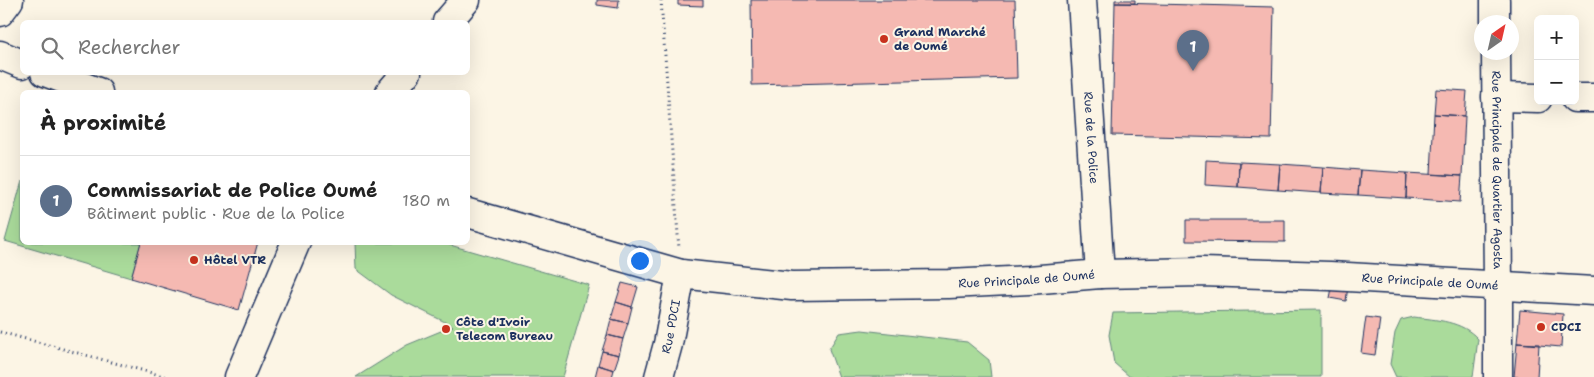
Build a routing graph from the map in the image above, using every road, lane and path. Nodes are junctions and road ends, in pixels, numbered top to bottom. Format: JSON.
{"nodes":[{"id":1,"x":9,"y":0,"type":"edge"},
{"id":2,"x":466,"y":0,"type":"edge"},
{"id":3,"x":661,"y":0,"type":"edge"},
{"id":4,"x":1082,"y":0,"type":"edge"},
{"id":5,"x":1495,"y":0,"type":"edge"},
{"id":6,"x":0,"y":12,"type":"edge"},
{"id":7,"x":1495,"y":15,"type":"edge"},
{"id":8,"x":449,"y":20,"type":"edge"},
{"id":9,"x":0,"y":55,"type":"edge"},
{"id":10,"x":1496,"y":60,"type":"edge"},
{"id":11,"x":20,"y":63,"type":"edge"},
{"id":12,"x":53,"y":75,"type":"edge"},
{"id":13,"x":404,"y":75,"type":"edge"},
{"id":14,"x":93,"y":90,"type":"edge"},
{"id":15,"x":392,"y":90,"type":"edge"},
{"id":16,"x":1496,"y":97,"type":"junction"},
{"id":17,"x":1534,"y":98,"type":"edge"},
{"id":18,"x":1579,"y":98,"type":"edge"},
{"id":19,"x":1594,"y":98,"type":"edge"},
{"id":20,"x":470,"y":214,"type":"edge"},
{"id":21,"x":295,"y":245,"type":"edge"},
{"id":22,"x":681,"y":274,"type":"junction"},
{"id":23,"x":1100,"y":274,"type":"junction"},
{"id":24,"x":1498,"y":286,"type":"junction"},
{"id":25,"x":1594,"y":291,"type":"edge"},
{"id":26,"x":0,"y":332,"type":"edge"},
{"id":27,"x":167,"y":377,"type":"edge"},
{"id":28,"x":239,"y":377,"type":"edge"},
{"id":29,"x":658,"y":377,"type":"edge"},
{"id":30,"x":1498,"y":377,"type":"edge"}],
"edges":[{"from":1,"to":6,"type":"main road"},
{"from":2,"to":8,"type":"main road"},
{"from":3,"to":22,"type":"path"},
{"from":4,"to":23,"type":"main road","name":"Rue de la Police"},
{"from":5,"to":7,"type":"main road"},
{"from":9,"to":11,"type":"main road"},
{"from":10,"to":16,"type":"main road","name":"Rue Principale de Quartier Agosta"},
{"from":12,"to":14,"type":"main road"},
{"from":13,"to":15,"type":"main road"},
{"from":16,"to":17,"type":"main road"},
{"from":16,"to":24,"type":"main road","name":"Rue Principale de Quartier Agosta"},
{"from":18,"to":19,"type":"main road"},
{"from":20,"to":22,"type":"main road","name":"Rue Principale de Oumé"},
{"from":21,"to":28,"type":"main road"},
{"from":22,"to":23,"type":"main road","name":"Rue Principale de Oumé"},
{"from":22,"to":29,"type":"main road","name":"Rue PDCI"},
{"from":23,"to":24,"type":"main road","name":"Rue Principale de Oumé"},
{"from":24,"to":25,"type":"main road","name":"Rue Principale de Oumé"},
{"from":24,"to":30,"type":"main road","name":"Rue Principale de Quartier Agosta"},
{"from":26,"to":27,"type":"path"}]}
